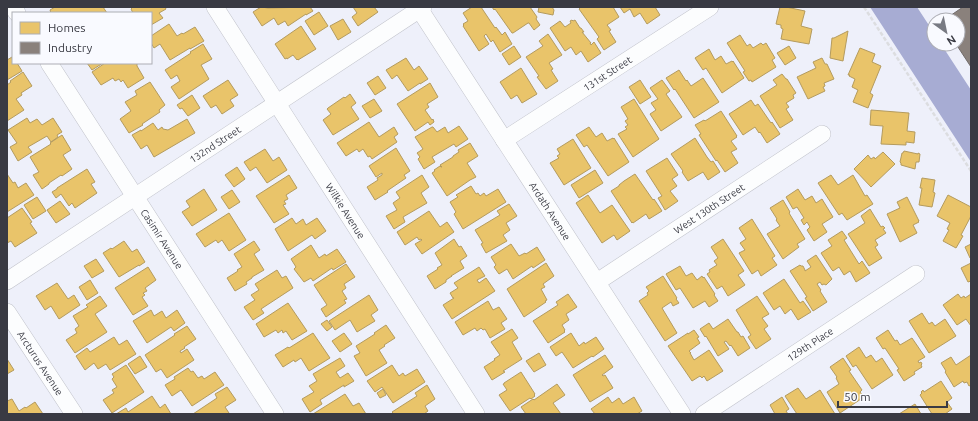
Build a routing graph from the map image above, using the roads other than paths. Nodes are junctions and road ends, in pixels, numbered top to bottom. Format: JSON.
{"nodes":[{"id":1,"x":215,"y":7,"type":"edge"},
{"id":2,"x":710,"y":7,"type":"edge"},
{"id":3,"x":420,"y":8,"type":"edge"},
{"id":4,"x":50,"y":64,"type":"edge"},
{"id":5,"x":277,"y":103,"type":"junction"},
{"id":6,"x":822,"y":134,"type":"dead end"},
{"id":7,"x":504,"y":140,"type":"junction"},
{"id":8,"x":135,"y":196,"type":"junction"},
{"id":9,"x":916,"y":274,"type":"dead end"},
{"id":10,"x":7,"y":281,"type":"edge"},
{"id":11,"x":597,"y":282,"type":"junction"},
{"id":12,"x":7,"y":312,"type":"edge"},
{"id":13,"x":74,"y":414,"type":"edge"},
{"id":14,"x":275,"y":414,"type":"edge"},
{"id":15,"x":476,"y":414,"type":"edge"},
{"id":16,"x":682,"y":414,"type":"edge"},
{"id":17,"x":704,"y":414,"type":"edge"}],
"edges":[{"from":1,"to":5,"type":"street","name":"Wilkie Avenue"},
{"from":2,"to":7,"type":"street","name":"131st Street"},
{"from":3,"to":5,"type":"street","name":"132nd Street"},
{"from":3,"to":7,"type":"street","name":"Ardath Avenue"},
{"from":4,"to":8,"type":"street","name":"Casimir Avenue"},
{"from":5,"to":8,"type":"street","name":"132nd Street"},
{"from":5,"to":15,"type":"street","name":"Wilkie Avenue"},
{"from":6,"to":11,"type":"street","name":"West 130th Street"},
{"from":7,"to":11,"type":"street","name":"Ardath Avenue"},
{"from":8,"to":10,"type":"street","name":"132nd Street"},
{"from":8,"to":14,"type":"street","name":"Casimir Avenue"},
{"from":9,"to":17,"type":"street","name":"129th Place"},
{"from":11,"to":16,"type":"street","name":"Ardath Avenue"},
{"from":12,"to":13,"type":"street","name":"Arcturus Avenue"}]}
